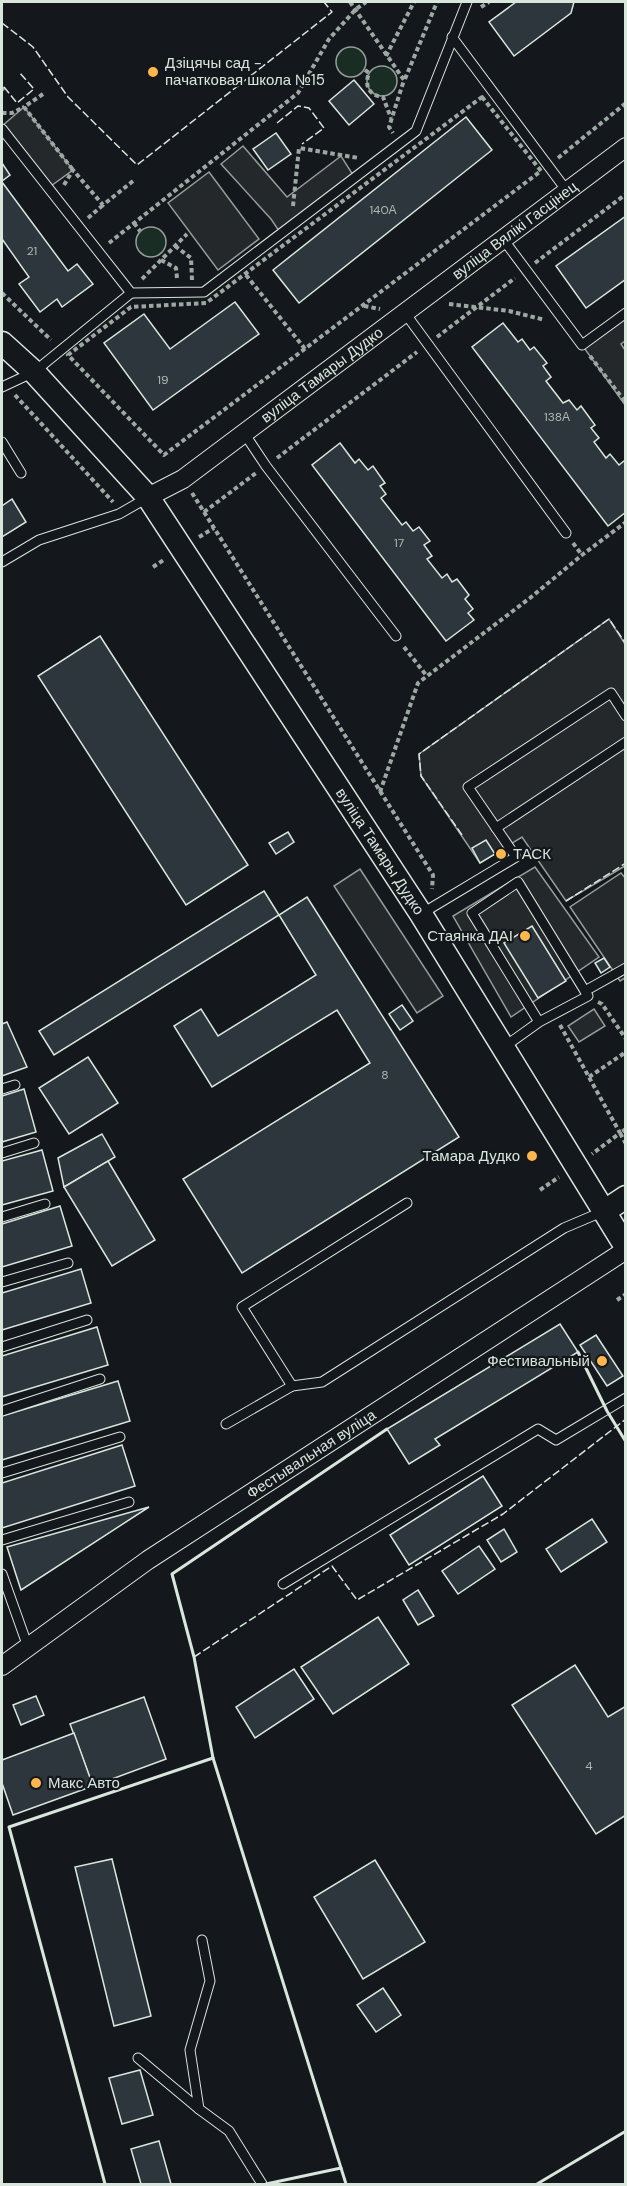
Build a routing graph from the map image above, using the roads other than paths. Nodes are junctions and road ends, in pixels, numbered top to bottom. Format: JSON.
{"nodes":[{"id":1,"x":467,"y":2,"type":"edge"},
{"id":2,"x":452,"y":37,"type":"junction"},
{"id":3,"x":2,"y":129,"type":"edge"},
{"id":4,"x":626,"y":147,"type":"edge"},
{"id":5,"x":567,"y":191,"type":"junction"},
{"id":6,"x":503,"y":239,"type":"junction"},
{"id":7,"x":131,"y":293,"type":"junction"},
{"id":8,"x":405,"y":313,"type":"junction"},
{"id":9,"x":626,"y":314,"type":"edge"},
{"id":10,"x":2,"y":343,"type":"edge"},
{"id":11,"x":34,"y":372,"type":"junction"},
{"id":12,"x":4,"y":387,"type":"edge"},
{"id":13,"x":244,"y":433,"type":"junction"},
{"id":14,"x":2,"y":442,"type":"edge"},
{"id":15,"x":21,"y":473,"type":"dead end"},
{"id":16,"x":148,"y":497,"type":"junction"},
{"id":17,"x":566,"y":533,"type":"dead end"},
{"id":18,"x":2,"y":562,"type":"edge"},
{"id":19,"x":396,"y":636,"type":"road end"},
{"id":20,"x":626,"y":716,"type":"edge"},
{"id":21,"x":626,"y":742,"type":"edge"},
{"id":22,"x":496,"y":828,"type":"junction"},
{"id":23,"x":430,"y":908,"type":"junction"},
{"id":24,"x":626,"y":968,"type":"edge"},
{"id":25,"x":586,"y":993,"type":"junction"},
{"id":26,"x":539,"y":1022,"type":"junction"},
{"id":27,"x":502,"y":1048,"type":"junction"},
{"id":28,"x":15,"y":1085,"type":"dead end"},
{"id":29,"x":2,"y":1089,"type":"edge"},
{"id":30,"x":34,"y":1143,"type":"dead end"},
{"id":31,"x":2,"y":1153,"type":"edge"},
{"id":32,"x":626,"y":1197,"type":"edge"},
{"id":33,"x":407,"y":1203,"type":"dead end"},
{"id":34,"x":45,"y":1204,"type":"dead end"},
{"id":35,"x":605,"y":1211,"type":"junction"},
{"id":36,"x":2,"y":1217,"type":"edge"},
{"id":37,"x":626,"y":1249,"type":"edge"},
{"id":38,"x":68,"y":1263,"type":"dead end"},
{"id":39,"x":2,"y":1282,"type":"edge"},
{"id":40,"x":87,"y":1320,"type":"dead end"},
{"id":41,"x":2,"y":1347,"type":"edge"},
{"id":42,"x":100,"y":1379,"type":"dead end"},
{"id":43,"x":292,"y":1386,"type":"junction"},
{"id":44,"x":626,"y":1398,"type":"edge"},
{"id":45,"x":2,"y":1411,"type":"edge"},
{"id":46,"x":226,"y":1424,"type":"dead end"},
{"id":47,"x":120,"y":1437,"type":"dead end"},
{"id":48,"x":2,"y":1473,"type":"edge"},
{"id":49,"x":129,"y":1502,"type":"dead end"},
{"id":50,"x":2,"y":1540,"type":"edge"},
{"id":51,"x":2,"y":1574,"type":"edge"},
{"id":52,"x":283,"y":1584,"type":"dead end"},
{"id":53,"x":28,"y":1647,"type":"junction"},
{"id":54,"x":2,"y":1666,"type":"edge"},
{"id":55,"x":202,"y":1940,"type":"dead end"},
{"id":56,"x":138,"y":2058,"type":"dead end"},
{"id":57,"x":199,"y":2109,"type":"junction"},
{"id":58,"x":262,"y":2184,"type":"edge"}],
"edges":[{"from":1,"to":2,"type":"lane"},
{"from":2,"to":5,"type":"lane"},
{"from":2,"to":7,"type":"lane"},
{"from":3,"to":7,"type":"lane"},
{"from":4,"to":5,"type":"street","name":"вуліца Вялікі Гасцінец"},
{"from":5,"to":6,"type":"street","name":"вуліца Вялікі Гасцінец"},
{"from":6,"to":8,"type":"street","name":"вуліца Вялікі Гасцінец"},
{"from":6,"to":9,"type":"lane"},
{"from":7,"to":11,"type":"lane"},
{"from":8,"to":13,"type":"street","name":"вуліца Тамары Дудко"},
{"from":8,"to":17,"type":"lane"},
{"from":10,"to":11,"type":"street","name":"вуліца Тамары Дудко"},
{"from":11,"to":12,"type":"lane"},
{"from":11,"to":16,"type":"street","name":"вуліца Тамары Дудко"},
{"from":13,"to":16,"type":"street","name":"вуліца Тамары Дудко"},
{"from":13,"to":19,"type":"lane"},
{"from":14,"to":15,"type":"lane"},
{"from":16,"to":18,"type":"lane"},
{"from":16,"to":23,"type":"street","name":"вуліца Тамары Дудко"},
{"from":20,"to":22,"type":"lane"},
{"from":21,"to":22,"type":"lane"},
{"from":22,"to":23,"type":"lane"},
{"from":23,"to":27,"type":"street","name":"вуліца Тамары Дудко"},
{"from":24,"to":25,"type":"lane"},
{"from":25,"to":26,"type":"lane"},
{"from":25,"to":26,"type":"lane"},
{"from":26,"to":27,"type":"lane"},
{"from":27,"to":35,"type":"street","name":"вуліца Тамары Дудко"},
{"from":28,"to":29,"type":"lane"},
{"from":30,"to":31,"type":"lane"},
{"from":32,"to":35,"type":"street"},
{"from":33,"to":43,"type":"lane"},
{"from":34,"to":36,"type":"lane"},
{"from":35,"to":37,"type":"street","name":"вуліца Тамары Дудко"},
{"from":35,"to":43,"type":"lane"},
{"from":37,"to":53,"type":"street","name":"Фестывальная вуліца"},
{"from":38,"to":39,"type":"lane"},
{"from":40,"to":41,"type":"lane"},
{"from":42,"to":45,"type":"lane"},
{"from":43,"to":46,"type":"lane"},
{"from":44,"to":52,"type":"lane"},
{"from":47,"to":48,"type":"lane"},
{"from":49,"to":50,"type":"lane"},
{"from":51,"to":53,"type":"lane"},
{"from":53,"to":54,"type":"street","name":"Фестывальная вуліца"},
{"from":55,"to":57,"type":"lane"},
{"from":56,"to":57,"type":"lane"},
{"from":57,"to":58,"type":"lane"}]}
